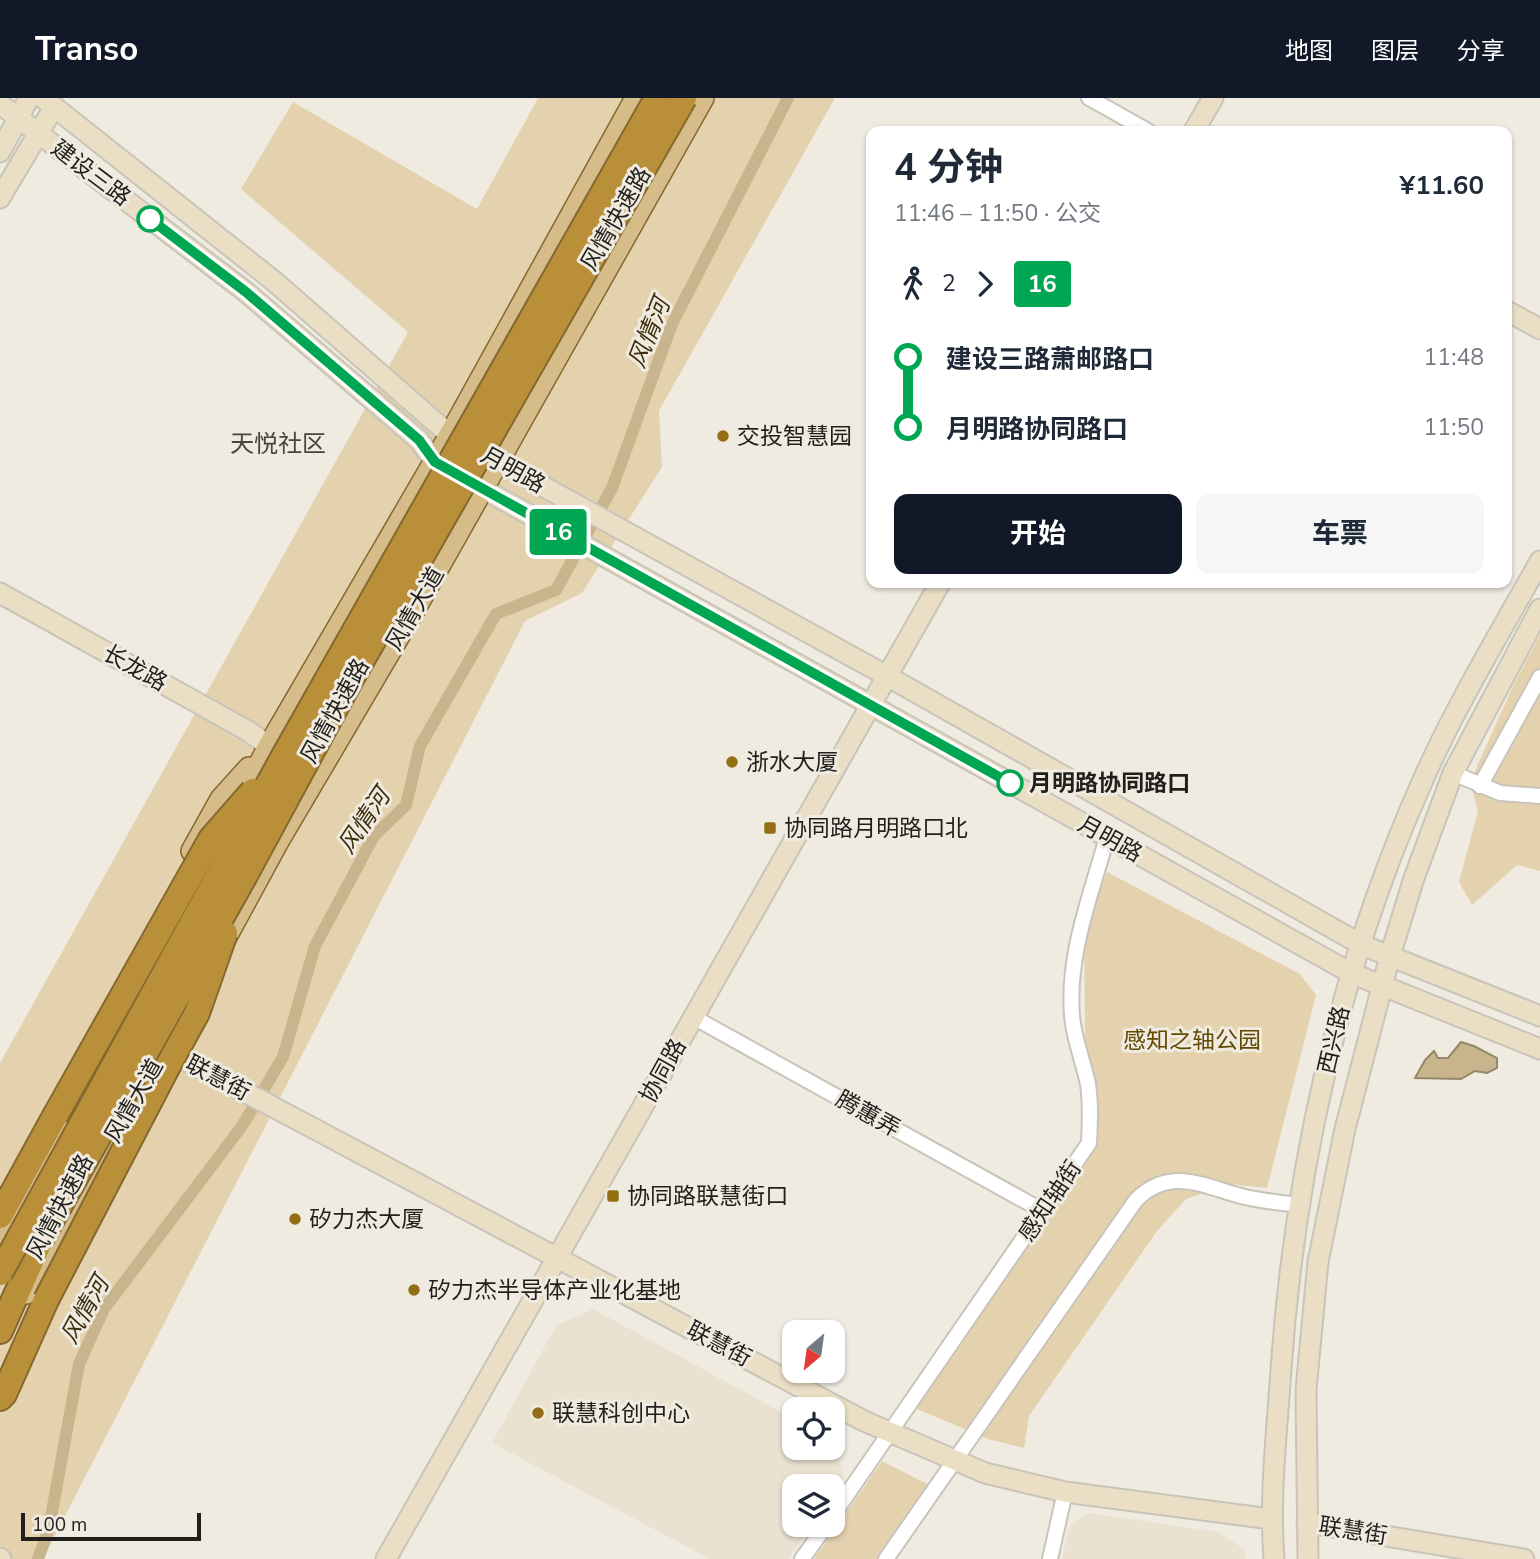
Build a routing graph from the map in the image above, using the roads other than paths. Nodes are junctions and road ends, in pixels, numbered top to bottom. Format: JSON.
{"nodes":[{"id":1,"x":29,"y":98,"type":"edge"},
{"id":2,"x":636,"y":98,"type":"edge"},
{"id":3,"x":657,"y":98,"type":"edge"},
{"id":4,"x":684,"y":98,"type":"edge"},
{"id":5,"x":703,"y":98,"type":"edge"},
{"id":6,"x":1089,"y":98,"type":"edge"},
{"id":7,"x":1213,"y":98,"type":"edge"},
{"id":8,"x":49,"y":102,"type":"edge"},
{"id":9,"x":0,"y":104,"type":"edge"},
{"id":10,"x":19,"y":118,"type":"junction"},
{"id":11,"x":1139,"y":126,"type":"edge"},
{"id":12,"x":1198,"y":126,"type":"edge"},
{"id":13,"x":40,"y":134,"type":"junction"},
{"id":14,"x":0,"y":152,"type":"edge"},
{"id":15,"x":0,"y":198,"type":"edge"},
{"id":16,"x":1512,"y":314,"type":"edge"},
{"id":17,"x":1540,"y":328,"type":"edge"},
{"id":18,"x":450,"y":435,"type":"junction"},
{"id":19,"x":498,"y":461,"type":"junction"},
{"id":20,"x":435,"y":462,"type":"junction"},
{"id":21,"x":482,"y":488,"type":"junction"},
{"id":22,"x":1540,"y":561,"type":"edge"},
{"id":23,"x":937,"y":588,"type":"edge"},
{"id":24,"x":0,"y":593,"type":"edge"},
{"id":25,"x":1540,"y":609,"type":"edge"},
{"id":26,"x":887,"y":676,"type":"junction"},
{"id":27,"x":1540,"y":677,"type":"edge"},
{"id":28,"x":869,"y":704,"type":"junction"},
{"id":29,"x":277,"y":750,"type":"junction"},
{"id":30,"x":1453,"y":773,"type":"junction"},
{"id":31,"x":1480,"y":786,"type":"junction"},
{"id":32,"x":1540,"y":796,"type":"edge"},
{"id":33,"x":1107,"y":837,"type":"junction"},
{"id":34,"x":243,"y":879,"type":"junction"},
{"id":35,"x":1362,"y":944,"type":"junction"},
{"id":36,"x":1390,"y":956,"type":"junction"},
{"id":37,"x":1351,"y":973,"type":"junction"},
{"id":38,"x":1384,"y":988,"type":"junction"},
{"id":39,"x":1540,"y":1016,"type":"edge"},
{"id":40,"x":693,"y":1017,"type":"junction"},
{"id":41,"x":164,"y":1049,"type":"junction"},
{"id":42,"x":1540,"y":1049,"type":"edge"},
{"id":43,"x":0,"y":1201,"type":"edge"},
{"id":44,"x":1300,"y":1205,"type":"junction"},
{"id":45,"x":1043,"y":1211,"type":"junction"},
{"id":46,"x":0,"y":1216,"type":"edge"},
{"id":47,"x":0,"y":1247,"type":"edge"},
{"id":48,"x":557,"y":1258,"type":"junction"},
{"id":49,"x":0,"y":1273,"type":"edge"},
{"id":50,"x":0,"y":1331,"type":"edge"},
{"id":51,"x":0,"y":1337,"type":"edge"},
{"id":52,"x":0,"y":1398,"type":"edge"},
{"id":53,"x":891,"y":1433,"type":"junction"},
{"id":54,"x":955,"y":1460,"type":"junction"},
{"id":55,"x":1065,"y":1492,"type":"junction"},
{"id":56,"x":845,"y":1498,"type":"edge"},
{"id":57,"x":1271,"y":1519,"type":"junction"},
{"id":58,"x":1307,"y":1524,"type":"junction"},
{"id":59,"x":818,"y":1537,"type":"edge"},
{"id":60,"x":386,"y":1559,"type":"edge"},
{"id":61,"x":802,"y":1559,"type":"edge"},
{"id":62,"x":886,"y":1559,"type":"edge"},
{"id":63,"x":1050,"y":1559,"type":"edge"},
{"id":64,"x":1274,"y":1559,"type":"edge"},
{"id":65,"x":1308,"y":1559,"type":"edge"},
{"id":66,"x":1524,"y":1559,"type":"edge"}],
"edges":[{"from":1,"to":10,"type":"street"},
{"from":2,"to":18,"type":"main road"},
{"from":3,"to":29,"type":"highway","name":"风情快速路","bridge":true},
{"from":4,"to":34,"type":"highway","name":"风情快速路","bridge":true},
{"from":5,"to":19,"type":"main road","name":"风情大道"},
{"from":6,"to":11,"type":"street"},
{"from":7,"to":12,"type":"street"},
{"from":8,"to":13,"type":"street"},
{"from":8,"to":18,"type":"street","name":"建设三路"},
{"from":9,"to":10,"type":"street","name":"建设三路"},
{"from":10,"to":13,"type":"street","name":"建设三路"},
{"from":10,"to":14,"type":"street"},
{"from":13,"to":15,"type":"street"},
{"from":13,"to":20,"type":"street","name":"建设三路"},
{"from":16,"to":17,"type":"street"},
{"from":18,"to":19,"type":"street","name":"月明路"},
{"from":18,"to":20,"type":"main road"},
{"from":19,"to":21,"type":"main road","name":"风情大道"},
{"from":19,"to":26,"type":"street","name":"月明路"},
{"from":20,"to":21,"type":"street","name":"月明路"},
{"from":20,"to":29,"type":"main road"},
{"from":21,"to":28,"type":"street","name":"月明路"},
{"from":21,"to":41,"type":"main road","name":"风情大道"},
{"from":22,"to":35,"type":"street","name":"西兴路"},
{"from":23,"to":26,"type":"street","name":"协同路"},
{"from":24,"to":29,"type":"street","name":"长龙路"},
{"from":25,"to":30,"type":"street","name":"西兴路"},
{"from":26,"to":28,"type":"street","name":"协同路"},
{"from":26,"to":35,"type":"street","name":"月明路"},
{"from":27,"to":31,"type":"street"},
{"from":28,"to":33,"type":"street","name":"月明路"},
{"from":28,"to":40,"type":"street","name":"协同路"},
{"from":29,"to":43,"type":"main road"},
{"from":29,"to":46,"type":"highway","bridge":true},
{"from":29,"to":47,"type":"main road"},
{"from":29,"to":49,"type":"highway","name":"风情快速路","bridge":true},
{"from":30,"to":31,"type":"street"},
{"from":30,"to":36,"type":"street","name":"西兴路"},
{"from":31,"to":32,"type":"street"},
{"from":33,"to":37,"type":"street","name":"月明路"},
{"from":33,"to":45,"type":"street","name":"感知轴街"},
{"from":34,"to":50,"type":"highway","name":"风情快速路","bridge":true},
{"from":34,"to":52,"type":"highway","bridge":true},
{"from":35,"to":36,"type":"street","name":"月明路"},
{"from":35,"to":37,"type":"street","name":"西兴路"},
{"from":36,"to":38,"type":"street","name":"西兴路"},
{"from":36,"to":39,"type":"street","name":"月明路"},
{"from":37,"to":38,"type":"street","name":"月明路"},
{"from":37,"to":44,"type":"street","name":"西兴路"},
{"from":38,"to":42,"type":"street","name":"月明路"},
{"from":38,"to":58,"type":"street","name":"西兴路"},
{"from":40,"to":45,"type":"street","name":"腾蕙弄"},
{"from":40,"to":48,"type":"street","name":"协同路"},
{"from":41,"to":48,"type":"street","name":"联慧街"},
{"from":41,"to":51,"type":"main road","name":"风情大道"},
{"from":44,"to":54,"type":"street"},
{"from":44,"to":57,"type":"street","name":"西兴路"},
{"from":45,"to":53,"type":"street","name":"感知轴街"},
{"from":48,"to":53,"type":"street","name":"联慧街"},
{"from":48,"to":60,"type":"street","name":"协同路"},
{"from":53,"to":54,"type":"street","name":"联慧街"},
{"from":53,"to":56,"type":"street","name":"感知轴街"},
{"from":54,"to":55,"type":"street","name":"联慧街"},
{"from":54,"to":62,"type":"street"},
{"from":55,"to":57,"type":"street","name":"联慧街"},
{"from":55,"to":63,"type":"street"},
{"from":57,"to":64,"type":"street","name":"西兴路"},
{"from":58,"to":65,"type":"street","name":"西兴路"},
{"from":58,"to":66,"type":"street","name":"联慧街"},
{"from":59,"to":61,"type":"street"}]}
